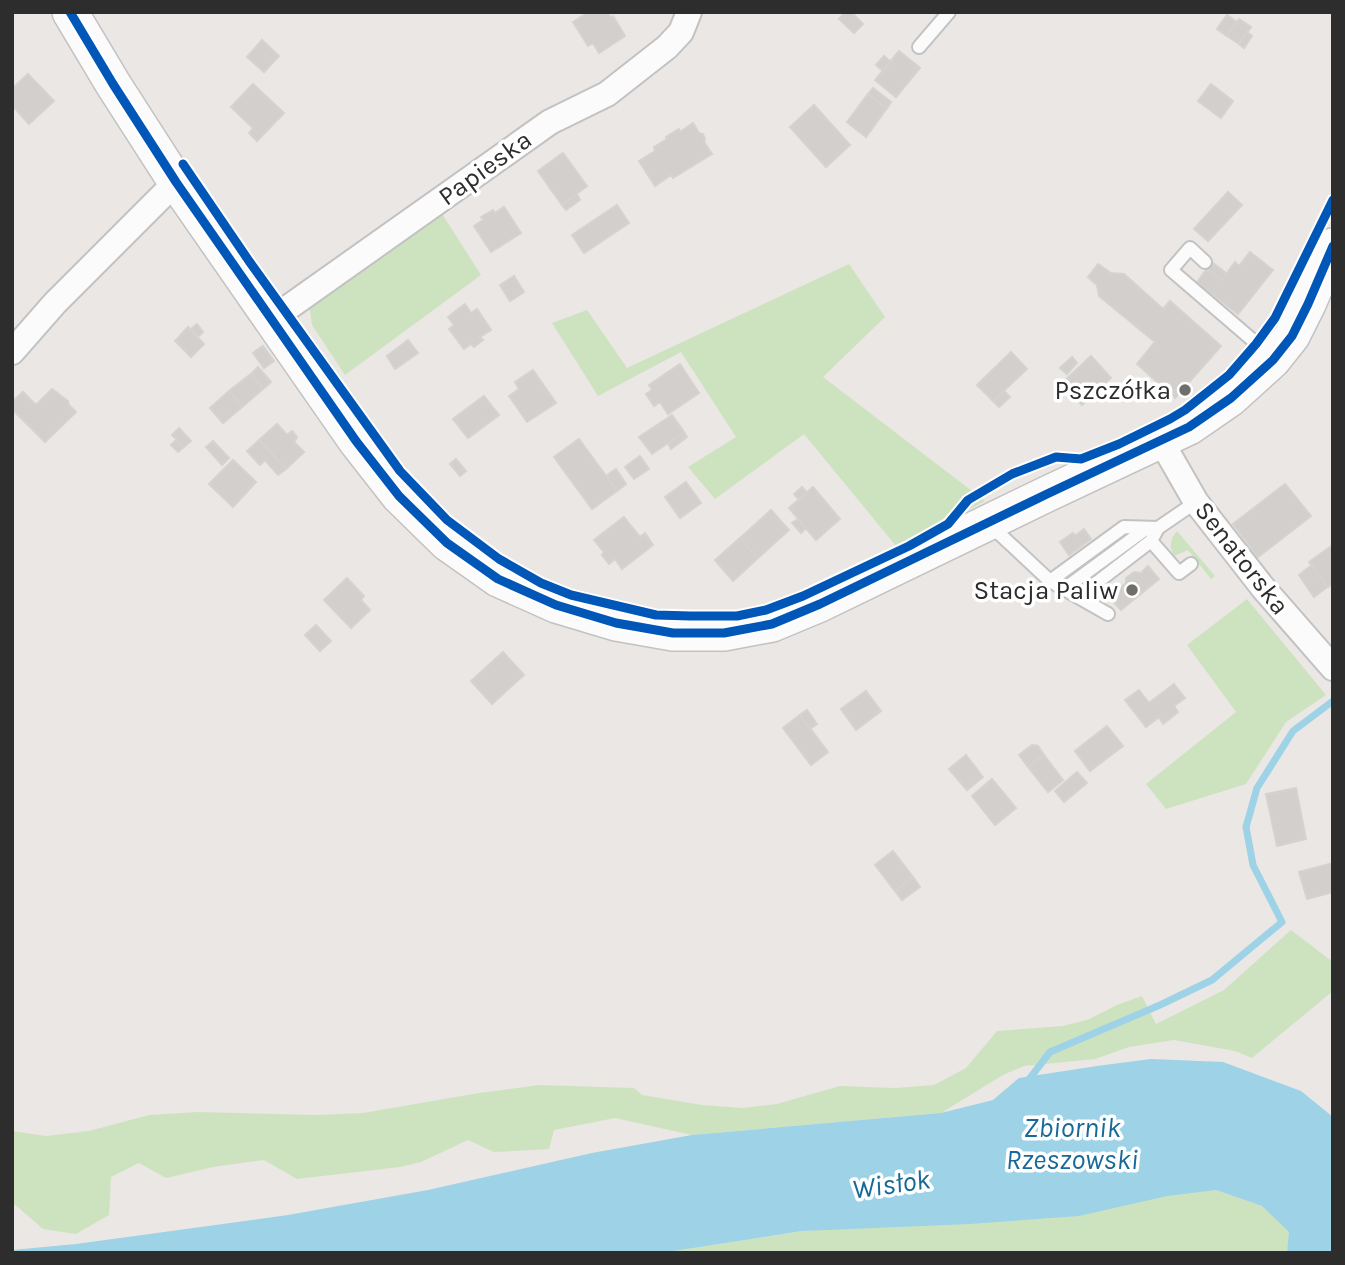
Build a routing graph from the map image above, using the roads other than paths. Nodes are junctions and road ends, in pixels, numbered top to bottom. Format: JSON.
{"nodes":[{"id":1,"x":70,"y":12,"type":"edge"},
{"id":2,"x":690,"y":12,"type":"edge"},
{"id":3,"x":949,"y":12,"type":"edge"},
{"id":4,"x":919,"y":47,"type":"dead end"},
{"id":5,"x":173,"y":178,"type":"junction"},
{"id":6,"x":1333,"y":246,"type":"edge"},
{"id":7,"x":1205,"y":262,"type":"dead end"},
{"id":8,"x":272,"y":318,"type":"junction"},
{"id":9,"x":12,"y":352,"type":"edge"},
{"id":10,"x":1274,"y":359,"type":"junction"},
{"id":11,"x":1161,"y":441,"type":"junction"},
{"id":12,"x":1196,"y":502,"type":"junction"},
{"id":13,"x":988,"y":523,"type":"junction"},
{"id":14,"x":1152,"y":528,"type":"junction"},
{"id":15,"x":1151,"y":541,"type":"junction"},
{"id":16,"x":1191,"y":564,"type":"dead end"},
{"id":17,"x":1050,"y":581,"type":"junction"},
{"id":18,"x":1064,"y":589,"type":"junction"},
{"id":19,"x":1078,"y":597,"type":"junction"},
{"id":20,"x":1108,"y":614,"type":"dead end"},
{"id":21,"x":1333,"y":668,"type":"edge"}],
"edges":[{"from":1,"to":5,"type":"street"},
{"from":2,"to":8,"type":"street","name":"Papieska"},
{"from":3,"to":4,"type":"lane"},
{"from":5,"to":8,"type":"street"},
{"from":5,"to":9,"type":"street"},
{"from":6,"to":10,"type":"street"},
{"from":7,"to":10,"type":"lane"},
{"from":8,"to":13,"type":"street"},
{"from":10,"to":11,"type":"street"},
{"from":11,"to":12,"type":"street","name":"Senatorska"},
{"from":11,"to":13,"type":"street"},
{"from":12,"to":14,"type":"lane"},
{"from":12,"to":21,"type":"street","name":"Senatorska"},
{"from":13,"to":17,"type":"lane"},
{"from":14,"to":15,"type":"lane"},
{"from":14,"to":17,"type":"lane"},
{"from":14,"to":18,"type":"lane"},
{"from":15,"to":16,"type":"lane"},
{"from":15,"to":19,"type":"lane"},
{"from":17,"to":18,"type":"lane"},
{"from":18,"to":19,"type":"lane"},
{"from":19,"to":20,"type":"lane"}]}
